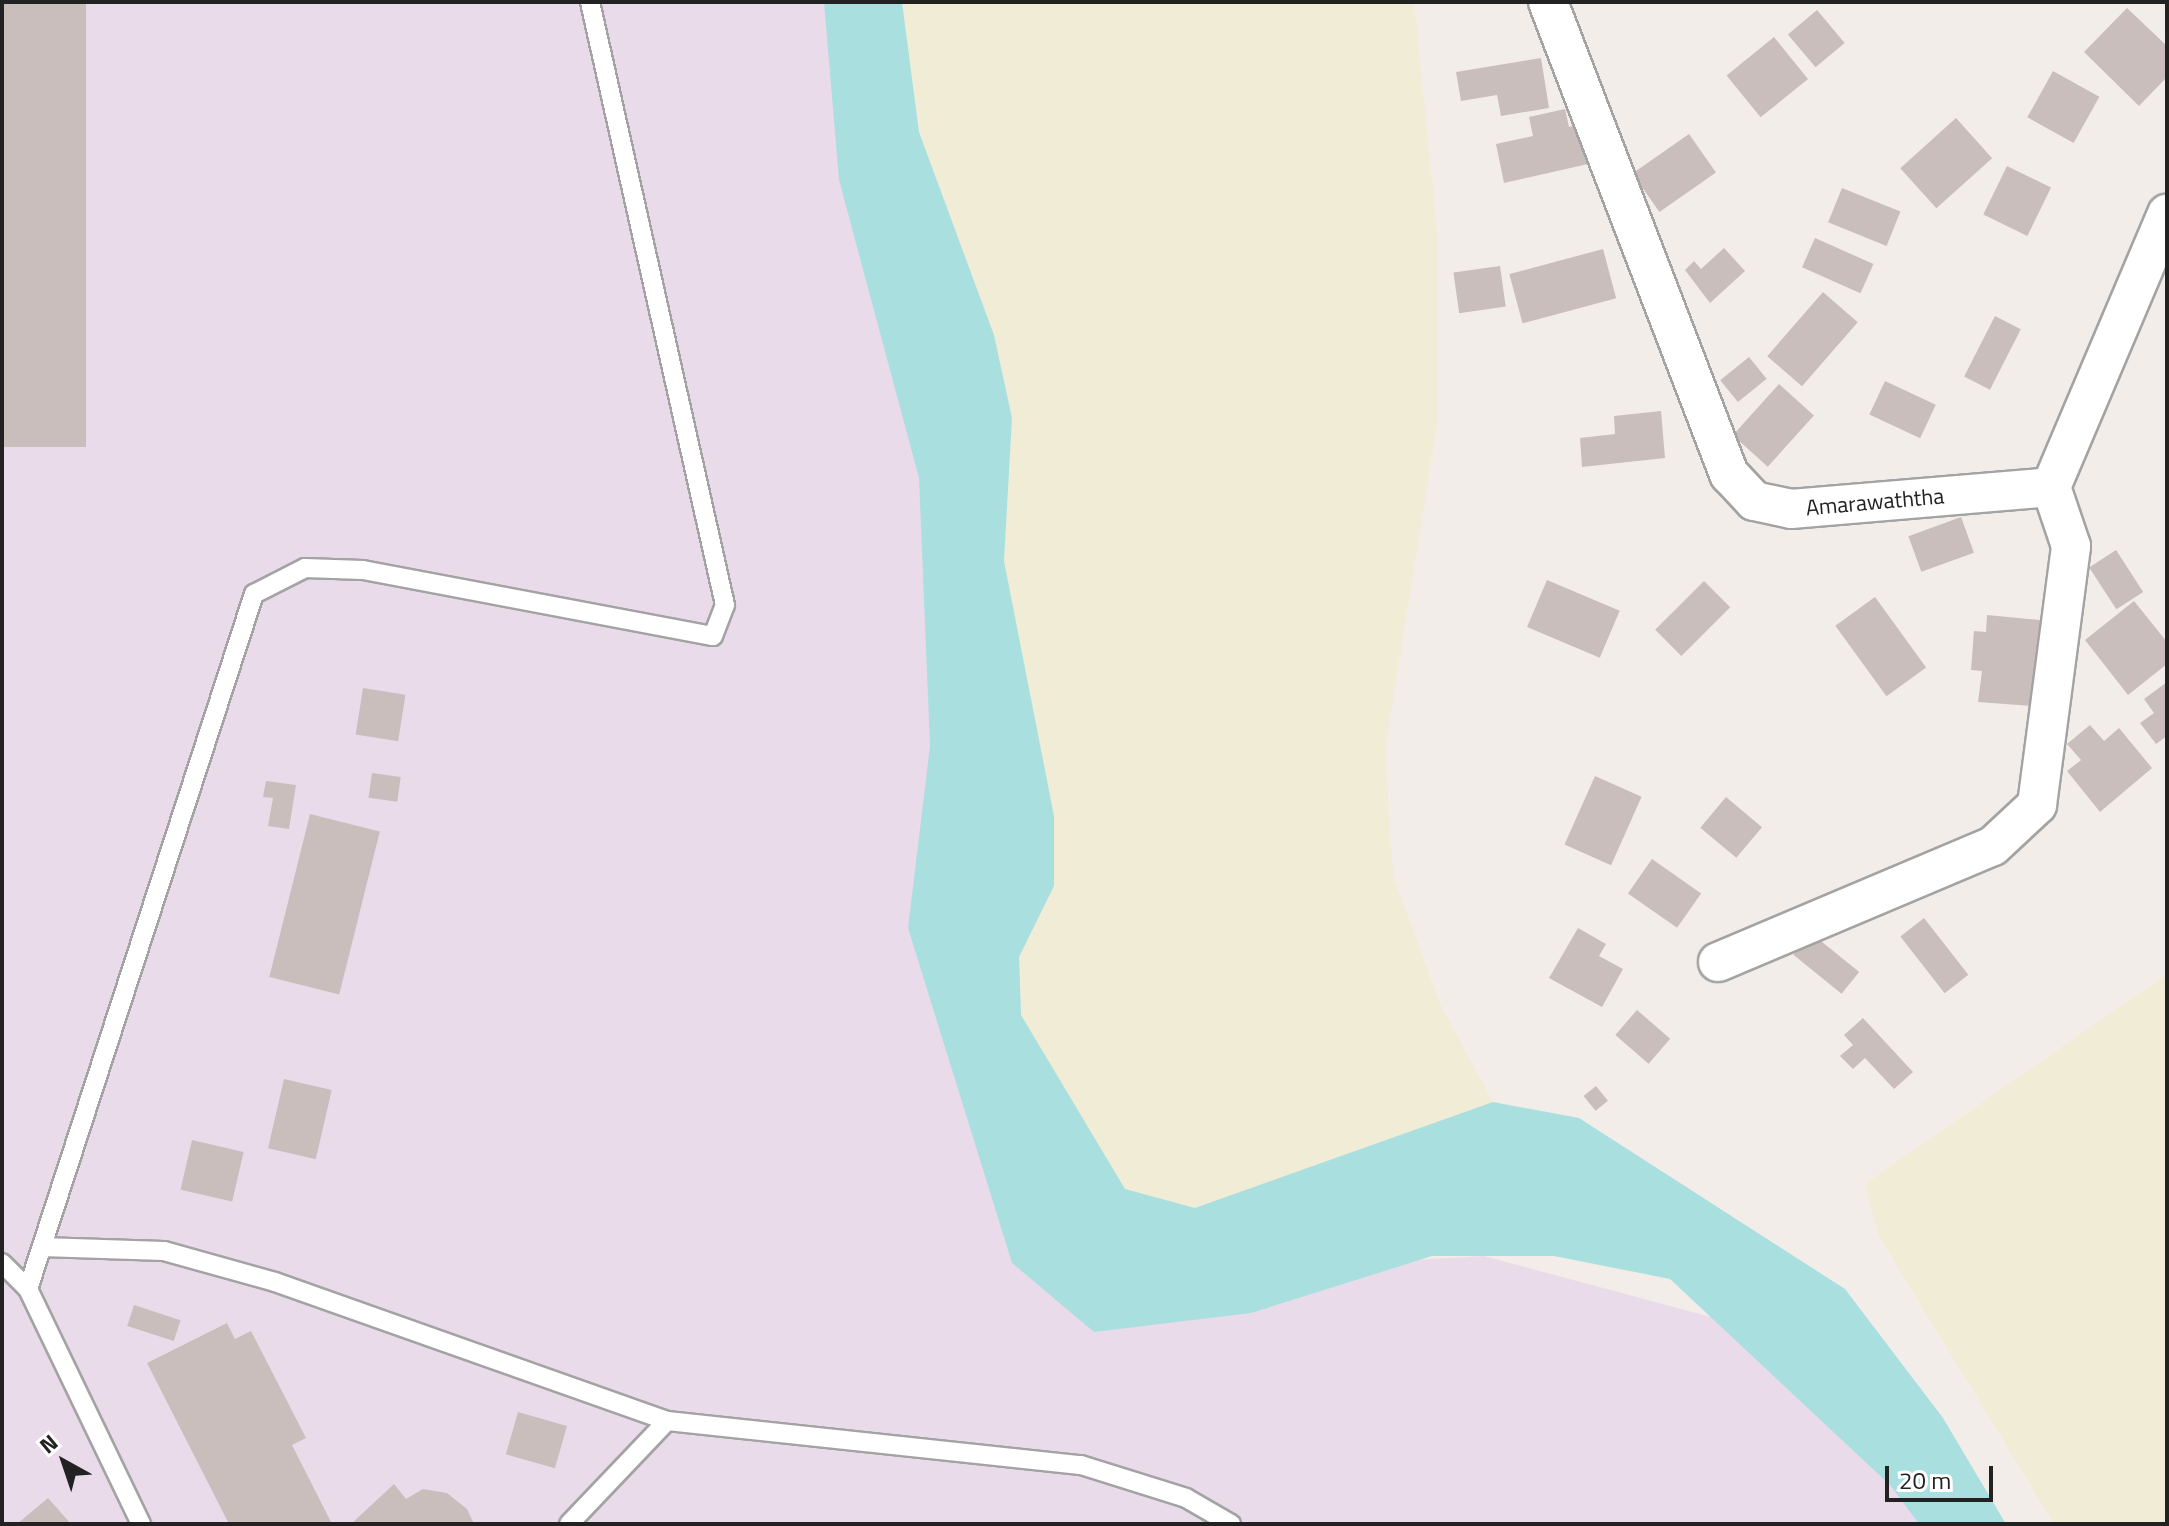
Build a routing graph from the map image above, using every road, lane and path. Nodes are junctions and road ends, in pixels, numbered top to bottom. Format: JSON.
{"nodes":[{"id":1,"x":590,"y":2,"type":"edge"},
{"id":2,"x":1548,"y":2,"type":"edge"},
{"id":3,"x":2167,"y":214,"type":"edge"},
{"id":4,"x":2051,"y":487,"type":"junction"},
{"id":5,"x":1718,"y":962,"type":"dead end"},
{"id":6,"x":42,"y":1247,"type":"junction"},
{"id":7,"x":2,"y":1263,"type":"edge"},
{"id":8,"x":28,"y":1289,"type":"junction"},
{"id":9,"x":667,"y":1421,"type":"junction"},
{"id":10,"x":141,"y":1524,"type":"edge"},
{"id":11,"x":569,"y":1524,"type":"edge"},
{"id":12,"x":1231,"y":1524,"type":"edge"}],
"edges":[{"from":1,"to":6,"type":"lane"},
{"from":2,"to":4,"type":"street","name":"Amarawaththa"},
{"from":3,"to":4,"type":"street"},
{"from":4,"to":5,"type":"street"},
{"from":6,"to":8,"type":"lane"},
{"from":6,"to":9,"type":"lane"},
{"from":7,"to":8,"type":"lane"},
{"from":8,"to":10,"type":"lane"},
{"from":9,"to":11,"type":"lane"},
{"from":9,"to":12,"type":"lane"}]}
